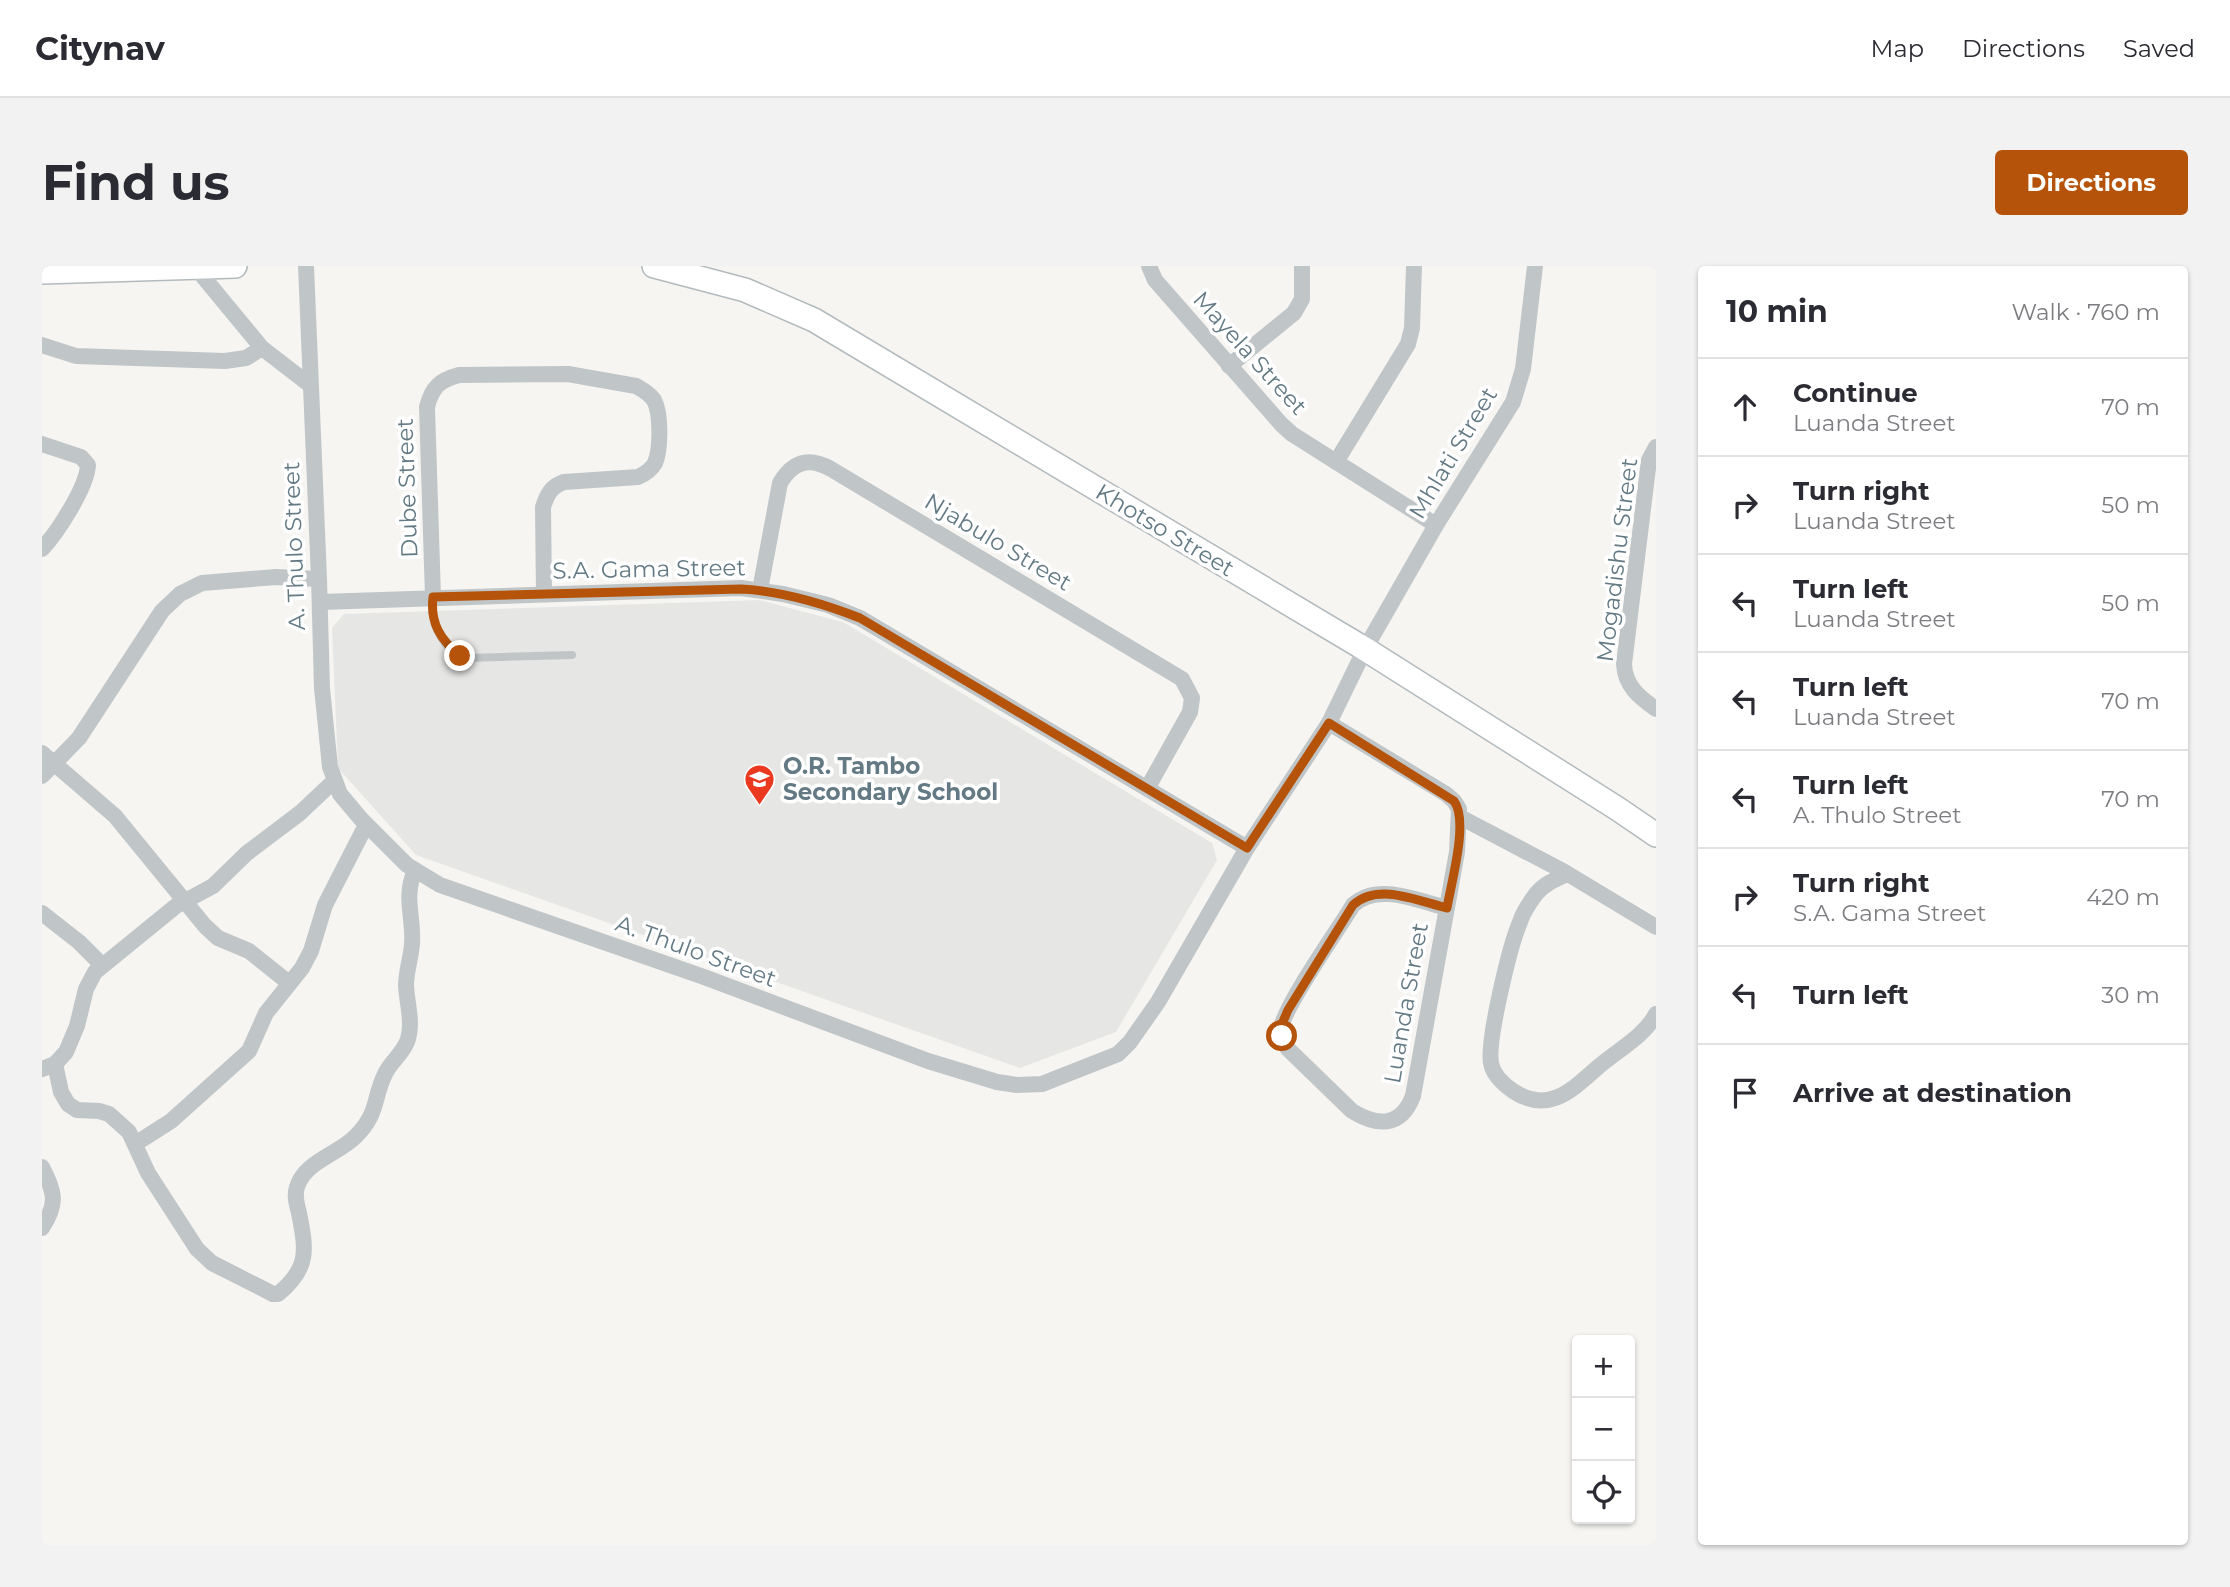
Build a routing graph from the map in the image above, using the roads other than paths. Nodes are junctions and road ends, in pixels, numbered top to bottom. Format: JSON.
{"nodes":[{"id":1,"x":235,"y":266,"type":"edge"},
{"id":2,"x":306,"y":266,"type":"edge"},
{"id":3,"x":654,"y":266,"type":"edge"},
{"id":4,"x":1149,"y":266,"type":"edge"},
{"id":5,"x":1302,"y":266,"type":"edge"},
{"id":6,"x":1414,"y":266,"type":"edge"},
{"id":7,"x":1535,"y":266,"type":"edge"},
{"id":8,"x":195,"y":267,"type":"edge"},
{"id":9,"x":140,"y":268,"type":"edge"},
{"id":10,"x":42,"y":272,"type":"edge"},
{"id":11,"x":42,"y":345,"type":"edge"},
{"id":12,"x":262,"y":348,"type":"junction"},
{"id":13,"x":1229,"y":366,"type":"junction"},
{"id":14,"x":310,"y":385,"type":"junction"},
{"id":15,"x":42,"y":444,"type":"edge"},
{"id":16,"x":1656,"y":447,"type":"edge"},
{"id":17,"x":1336,"y":462,"type":"junction"},
{"id":18,"x":1436,"y":525,"type":"junction"},
{"id":19,"x":49,"y":534,"type":"edge"},
{"id":20,"x":42,"y":549,"type":"edge"},
{"id":21,"x":319,"y":579,"type":"junction"},
{"id":22,"x":760,"y":590,"type":"junction"},
{"id":23,"x":544,"y":594,"type":"junction"},
{"id":24,"x":433,"y":597,"type":"junction"},
{"id":25,"x":320,"y":602,"type":"junction"},
{"id":26,"x":1365,"y":649,"type":"junction"},
{"id":27,"x":572,"y":655,"type":"dead end"},
{"id":28,"x":1656,"y":709,"type":"edge"},
{"id":29,"x":1329,"y":723,"type":"junction"},
{"id":30,"x":42,"y":753,"type":"edge"},
{"id":31,"x":56,"y":764,"type":"junction"},
{"id":32,"x":42,"y":776,"type":"edge"},
{"id":33,"x":334,"y":780,"type":"junction"},
{"id":34,"x":1148,"y":787,"type":"junction"},
{"id":35,"x":1460,"y":817,"type":"junction"},
{"id":36,"x":366,"y":825,"type":"junction"},
{"id":37,"x":1656,"y":835,"type":"edge"},
{"id":38,"x":1247,"y":848,"type":"junction"},
{"id":39,"x":415,"y":871,"type":"junction"},
{"id":40,"x":1567,"y":874,"type":"junction"},
{"id":41,"x":185,"y":901,"type":"junction"},
{"id":42,"x":1447,"y":908,"type":"junction"},
{"id":43,"x":42,"y":913,"type":"edge"},
{"id":44,"x":1655,"y":925,"type":"edge"},
{"id":45,"x":102,"y":965,"type":"junction"},
{"id":46,"x":289,"y":983,"type":"junction"},
{"id":47,"x":1656,"y":1014,"type":"edge"},
{"id":48,"x":48,"y":1067,"type":"edge"},
{"id":49,"x":135,"y":1144,"type":"junction"},
{"id":50,"x":42,"y":1167,"type":"edge"},
{"id":51,"x":42,"y":1228,"type":"edge"}],
"edges":[{"from":1,"to":8,"type":"street"},
{"from":2,"to":14,"type":"street","name":"A. Thulo Street"},
{"from":3,"to":26,"type":"street","name":"Khotso Street"},
{"from":4,"to":13,"type":"street","name":"Mayela Street"},
{"from":5,"to":13,"type":"street"},
{"from":6,"to":17,"type":"street"},
{"from":7,"to":18,"type":"street","name":"Mhlati Street"},
{"from":8,"to":9,"type":"street"},
{"from":8,"to":12,"type":"street"},
{"from":9,"to":10,"type":"street"},
{"from":11,"to":12,"type":"street"},
{"from":12,"to":14,"type":"street"},
{"from":13,"to":17,"type":"street","name":"Mayela Street"},
{"from":14,"to":21,"type":"street","name":"A. Thulo Street"},
{"from":15,"to":19,"type":"street"},
{"from":16,"to":28,"type":"street","name":"Mogadishu Street"},
{"from":17,"to":18,"type":"street","name":"Mayela Street"},
{"from":18,"to":26,"type":"street","name":"Mhlati Street"},
{"from":19,"to":20,"type":"street"},
{"from":21,"to":25,"type":"street","name":"A. Thulo Street"},
{"from":21,"to":31,"type":"street"},
{"from":22,"to":23,"type":"street","name":"S.A. Gama Street"},
{"from":22,"to":34,"type":"street","name":"S.A. Gama Street"},
{"from":22,"to":34,"type":"street","name":"Njabulo Street"},
{"from":23,"to":24,"type":"street","name":"S.A. Gama Street"},
{"from":23,"to":24,"type":"street","name":"Dube Street"},
{"from":24,"to":25,"type":"street","name":"S.A. Gama Street"},
{"from":24,"to":27,"type":"lane"},
{"from":25,"to":33,"type":"street","name":"A. Thulo Street"},
{"from":26,"to":29,"type":"street","name":"A. Thulo Street"},
{"from":26,"to":37,"type":"street","name":"Khotso Street"},
{"from":29,"to":35,"type":"street"},
{"from":29,"to":38,"type":"street","name":"A. Thulo Street"},
{"from":30,"to":31,"type":"street"},
{"from":31,"to":32,"type":"street"},
{"from":31,"to":41,"type":"street"},
{"from":33,"to":36,"type":"street","name":"A. Thulo Street"},
{"from":33,"to":41,"type":"street"},
{"from":34,"to":38,"type":"street","name":"S.A. Gama Street"},
{"from":35,"to":40,"type":"street"},
{"from":35,"to":42,"type":"street","name":"Luanda Street"},
{"from":36,"to":39,"type":"street","name":"A. Thulo Street"},
{"from":36,"to":46,"type":"street"},
{"from":38,"to":39,"type":"street","name":"A. Thulo Street"},
{"from":39,"to":49,"type":"street"},
{"from":40,"to":44,"type":"street"},
{"from":40,"to":47,"type":"street"},
{"from":41,"to":45,"type":"street"},
{"from":41,"to":46,"type":"street"},
{"from":42,"to":42,"type":"street","name":"Luanda Street"},
{"from":43,"to":45,"type":"street"},
{"from":45,"to":48,"type":"street"},
{"from":46,"to":49,"type":"street"},
{"from":48,"to":49,"type":"street"},
{"from":50,"to":51,"type":"street"}]}
